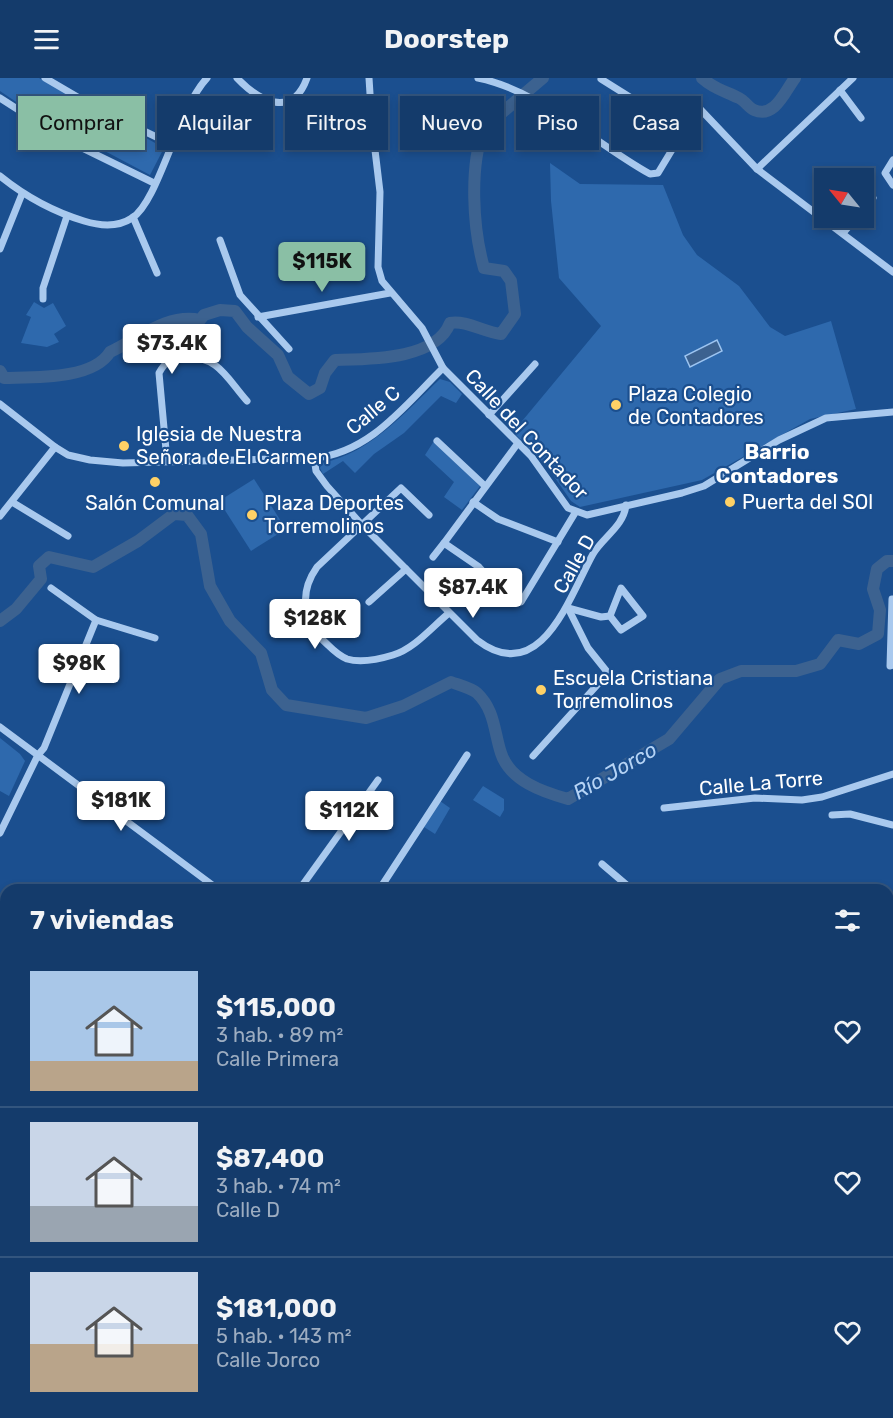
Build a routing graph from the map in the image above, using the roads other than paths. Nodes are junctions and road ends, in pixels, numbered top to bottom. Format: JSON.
{"nodes":[{"id":1,"x":45,"y":78,"type":"edge"},
{"id":2,"x":207,"y":78,"type":"edge"},
{"id":3,"x":237,"y":78,"type":"edge"},
{"id":4,"x":307,"y":78,"type":"edge"},
{"id":5,"x":369,"y":78,"type":"edge"},
{"id":6,"x":478,"y":78,"type":"edge"},
{"id":7,"x":853,"y":78,"type":"edge"},
{"id":8,"x":601,"y":79,"type":"edge"},
{"id":9,"x":840,"y":90,"type":"junction"},
{"id":10,"x":194,"y":96,"type":"edge"},
{"id":11,"x":629,"y":96,"type":"edge"},
{"id":12,"x":0,"y":98,"type":"edge"},
{"id":13,"x":701,"y":110,"type":"edge"},
{"id":14,"x":861,"y":118,"type":"dead end"},
{"id":15,"x":157,"y":137,"type":"edge"},
{"id":16,"x":611,"y":149,"type":"edge"},
{"id":17,"x":168,"y":150,"type":"edge"},
{"id":18,"x":612,"y":150,"type":"edge"},
{"id":19,"x":672,"y":150,"type":"edge"},
{"id":20,"x":893,"y":160,"type":"edge"},
{"id":21,"x":757,"y":169,"type":"junction"},
{"id":22,"x":0,"y":176,"type":"edge"},
{"id":23,"x":154,"y":183,"type":"junction"},
{"id":24,"x":893,"y":185,"type":"edge"},
{"id":25,"x":22,"y":194,"type":"junction"},
{"id":26,"x":67,"y":216,"type":"junction"},
{"id":27,"x":133,"y":218,"type":"junction"},
{"id":28,"x":847,"y":228,"type":"edge"},
{"id":29,"x":844,"y":232,"type":"junction"},
{"id":30,"x":220,"y":240,"type":"dead end"},
{"id":31,"x":0,"y":249,"type":"edge"},
{"id":32,"x":893,"y":272,"type":"edge"},
{"id":33,"x":157,"y":273,"type":"dead end"},
{"id":34,"x":390,"y":293,"type":"junction"},
{"id":35,"x":44,"y":299,"type":"dead end"},
{"id":36,"x":258,"y":317,"type":"junction"},
{"id":37,"x":289,"y":349,"type":"dead end"},
{"id":38,"x":535,"y":364,"type":"dead end"},
{"id":39,"x":443,"y":368,"type":"junction"},
{"id":40,"x":247,"y":401,"type":"dead end"},
{"id":41,"x":0,"y":404,"type":"edge"},
{"id":42,"x":893,"y":412,"type":"edge"},
{"id":43,"x":489,"y":415,"type":"junction"},
{"id":44,"x":437,"y":441,"type":"dead end"},
{"id":45,"x":518,"y":443,"type":"junction"},
{"id":46,"x":55,"y":447,"type":"junction"},
{"id":47,"x":314,"y":458,"type":"junction"},
{"id":48,"x":167,"y":460,"type":"junction"},
{"id":49,"x":485,"y":486,"type":"junction"},
{"id":50,"x":12,"y":502,"type":"junction"},
{"id":51,"x":473,"y":502,"type":"junction"},
{"id":52,"x":626,"y":505,"type":"junction"},
{"id":53,"x":575,"y":513,"type":"junction"},
{"id":54,"x":429,"y":515,"type":"dead end"},
{"id":55,"x":0,"y":516,"type":"edge"},
{"id":56,"x":362,"y":525,"type":"junction"},
{"id":57,"x":68,"y":536,"type":"dead end"},
{"id":58,"x":558,"y":542,"type":"junction"},
{"id":59,"x":444,"y":543,"type":"junction"},
{"id":60,"x":433,"y":557,"type":"dead end"},
{"id":61,"x":406,"y":568,"type":"junction"},
{"id":62,"x":51,"y":588,"type":"dead end"},
{"id":63,"x":892,"y":599,"type":"edge"},
{"id":64,"x":369,"y":602,"type":"dead end"},
{"id":65,"x":568,"y":608,"type":"junction"},
{"id":66,"x":449,"y":613,"type":"junction"},
{"id":67,"x":610,"y":616,"type":"junction"},
{"id":68,"x":96,"y":620,"type":"junction"},
{"id":69,"x":155,"y":638,"type":"dead end"},
{"id":70,"x":892,"y":666,"type":"edge"},
{"id":71,"x":0,"y":727,"type":"edge"},
{"id":72,"x":38,"y":755,"type":"junction"},
{"id":73,"x":467,"y":755,"type":"dead end"},
{"id":74,"x":533,"y":756,"type":"dead end"},
{"id":75,"x":893,"y":774,"type":"edge"},
{"id":76,"x":378,"y":780,"type":"dead end"},
{"id":77,"x":664,"y":808,"type":"dead end"},
{"id":78,"x":832,"y":814,"type":"dead end"},
{"id":79,"x":893,"y":825,"type":"edge"},
{"id":80,"x":0,"y":833,"type":"edge"},
{"id":81,"x":602,"y":864,"type":"dead end"},
{"id":82,"x":211,"y":884,"type":"edge"},
{"id":83,"x":303,"y":884,"type":"edge"},
{"id":84,"x":383,"y":884,"type":"edge"},
{"id":85,"x":625,"y":884,"type":"edge"}],
"edges":[{"from":1,"to":15,"type":"street"},
{"from":2,"to":10,"type":"street"},
{"from":3,"to":4,"type":"street"},
{"from":5,"to":34,"type":"street","name":"Calle del Contador"},
{"from":6,"to":16,"type":"street"},
{"from":7,"to":9,"type":"street"},
{"from":8,"to":11,"type":"street"},
{"from":9,"to":14,"type":"street"},
{"from":9,"to":21,"type":"street"},
{"from":12,"to":23,"type":"street"},
{"from":13,"to":21,"type":"street"},
{"from":17,"to":23,"type":"street"},
{"from":18,"to":19,"type":"street"},
{"from":20,"to":24,"type":"street"},
{"from":21,"to":29,"type":"street"},
{"from":22,"to":25,"type":"street"},
{"from":23,"to":27,"type":"street"},
{"from":25,"to":26,"type":"street"},
{"from":25,"to":31,"type":"street"},
{"from":26,"to":27,"type":"street"},
{"from":26,"to":35,"type":"street"},
{"from":27,"to":33,"type":"street"},
{"from":28,"to":29,"type":"street"},
{"from":29,"to":32,"type":"street"},
{"from":30,"to":36,"type":"street"},
{"from":34,"to":36,"type":"street"},
{"from":34,"to":39,"type":"street","name":"Calle del Contador"},
{"from":36,"to":37,"type":"street"},
{"from":38,"to":43,"type":"street"},
{"from":39,"to":43,"type":"street","name":"Calle del Contador"},
{"from":39,"to":47,"type":"street","name":"Calle C"},
{"from":40,"to":48,"type":"street"},
{"from":41,"to":46,"type":"street","name":"Calle C"},
{"from":42,"to":52,"type":"street","name":"Calle del Contador"},
{"from":43,"to":45,"type":"street","name":"Calle del Contador"},
{"from":44,"to":49,"type":"street"},
{"from":45,"to":49,"type":"street"},
{"from":45,"to":53,"type":"street","name":"Calle del Contador"},
{"from":46,"to":48,"type":"street","name":"Calle C"},
{"from":46,"to":50,"type":"street"},
{"from":47,"to":48,"type":"street","name":"Calle C"},
{"from":47,"to":56,"type":"street","name":"Calle D"},
{"from":49,"to":51,"type":"street"},
{"from":50,"to":55,"type":"street"},
{"from":50,"to":57,"type":"street"},
{"from":51,"to":58,"type":"street"},
{"from":51,"to":59,"type":"street"},
{"from":52,"to":53,"type":"street","name":"Calle del Contador"},
{"from":52,"to":65,"type":"street","name":"Calle D"},
{"from":53,"to":58,"type":"street"},
{"from":54,"to":56,"type":"street"},
{"from":56,"to":61,"type":"street","name":"Calle D"},
{"from":56,"to":66,"type":"street"},
{"from":58,"to":59,"type":"street"},
{"from":59,"to":60,"type":"street"},
{"from":61,"to":64,"type":"street"},
{"from":61,"to":66,"type":"street","name":"Calle D"},
{"from":62,"to":68,"type":"street"},
{"from":63,"to":70,"type":"street"},
{"from":65,"to":66,"type":"street","name":"Calle D"},
{"from":65,"to":67,"type":"street"},
{"from":65,"to":74,"type":"street"},
{"from":67,"to":67,"type":"street"},
{"from":68,"to":69,"type":"street"},
{"from":68,"to":72,"type":"street"},
{"from":71,"to":72,"type":"street"},
{"from":72,"to":80,"type":"street"},
{"from":72,"to":82,"type":"street"},
{"from":73,"to":84,"type":"street"},
{"from":75,"to":77,"type":"street","name":"Calle La Torre"},
{"from":76,"to":83,"type":"street"},
{"from":78,"to":79,"type":"street"},
{"from":81,"to":85,"type":"street"}]}
